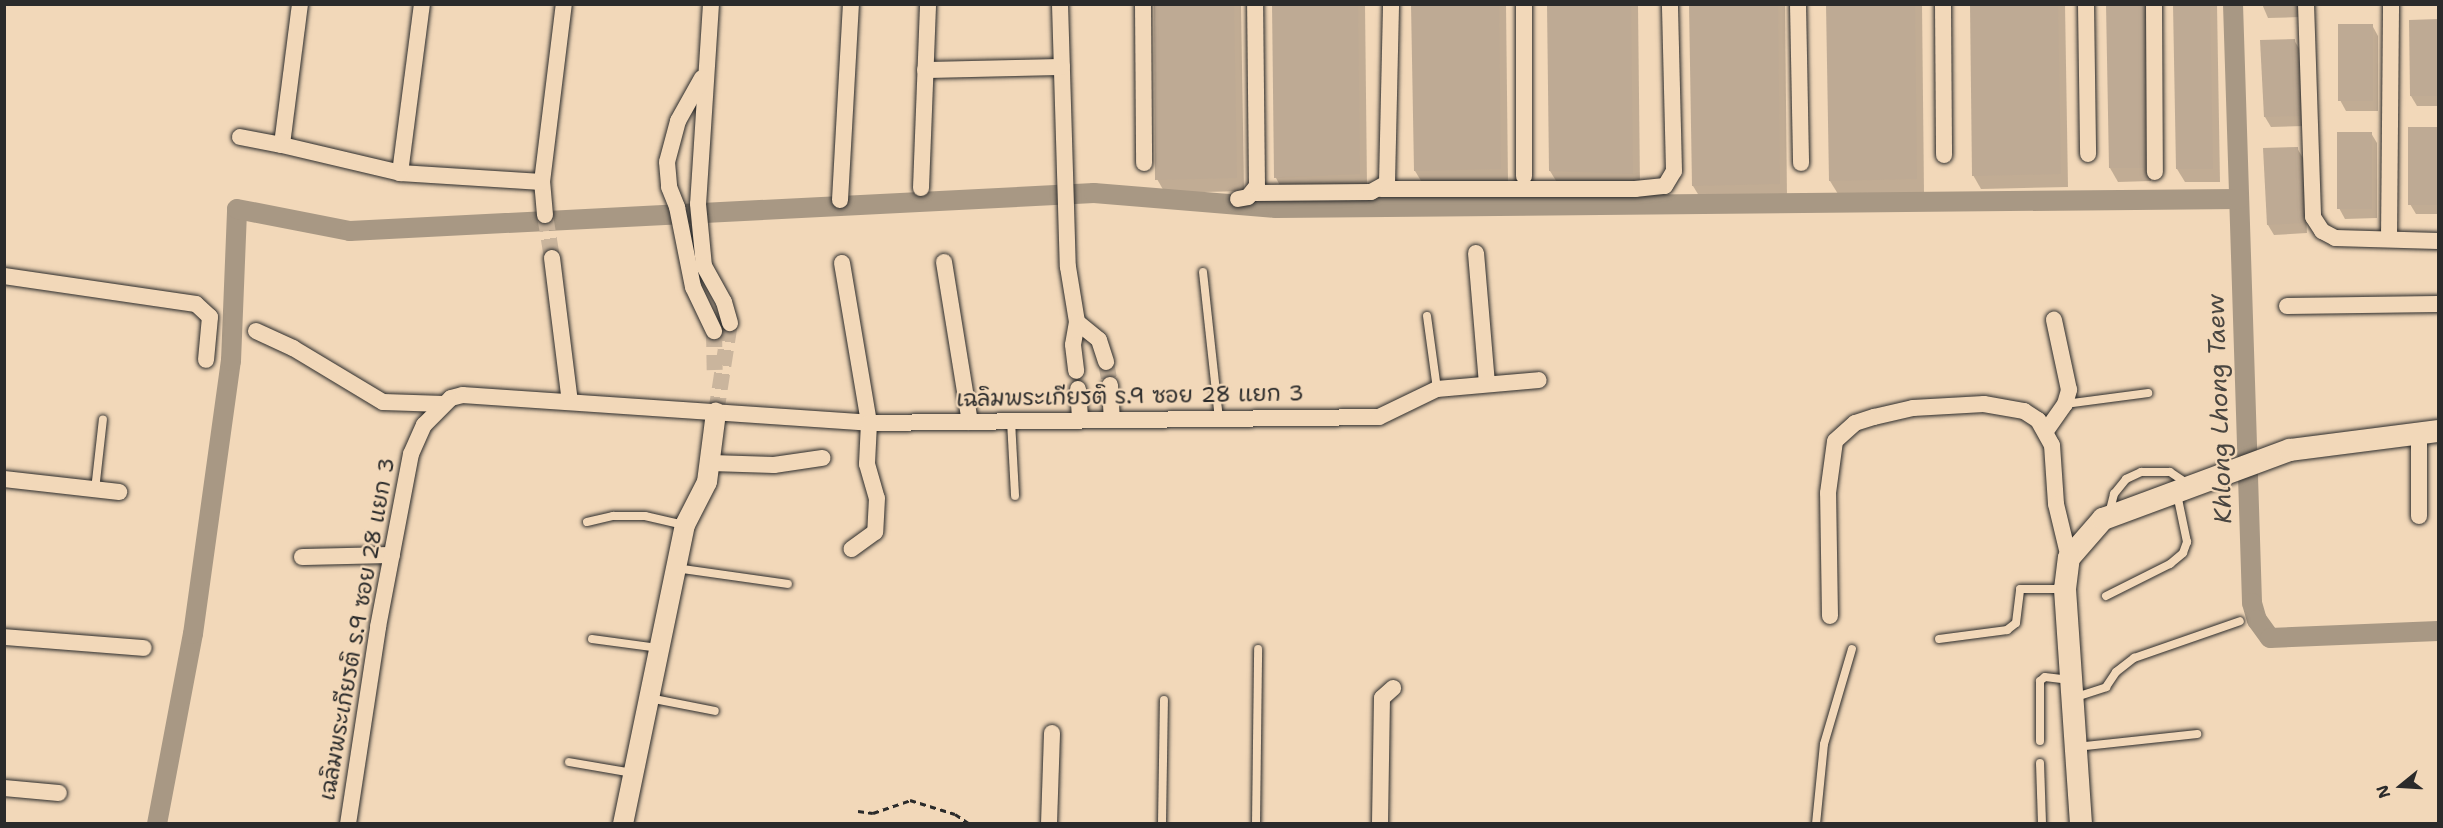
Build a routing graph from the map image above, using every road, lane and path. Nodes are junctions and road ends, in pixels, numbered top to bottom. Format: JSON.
{"nodes":[{"id":1,"x":300,"y":4,"type":"edge"},
{"id":2,"x":422,"y":4,"type":"edge"},
{"id":3,"x":564,"y":4,"type":"edge"},
{"id":4,"x":711,"y":4,"type":"edge"},
{"id":5,"x":851,"y":4,"type":"edge"},
{"id":6,"x":928,"y":4,"type":"edge"},
{"id":7,"x":1060,"y":4,"type":"edge"},
{"id":8,"x":1143,"y":4,"type":"edge"},
{"id":9,"x":1255,"y":4,"type":"edge"},
{"id":10,"x":1391,"y":4,"type":"edge"},
{"id":11,"x":1524,"y":4,"type":"edge"},
{"id":12,"x":1670,"y":4,"type":"edge"},
{"id":13,"x":1798,"y":4,"type":"edge"},
{"id":14,"x":1943,"y":4,"type":"edge"},
{"id":15,"x":2086,"y":4,"type":"edge"},
{"id":16,"x":2154,"y":4,"type":"edge"},
{"id":17,"x":2306,"y":4,"type":"edge"},
{"id":18,"x":2391,"y":4,"type":"edge"},
{"id":19,"x":1062,"y":67,"type":"junction"},
{"id":20,"x":925,"y":70,"type":"junction"},
{"id":21,"x":704,"y":75,"type":"junction"},
{"id":22,"x":240,"y":137,"type":"dead end"},
{"id":23,"x":282,"y":145,"type":"junction"},
{"id":24,"x":2088,"y":153,"type":"dead end"},
{"id":25,"x":1944,"y":155,"type":"dead end"},
{"id":26,"x":1144,"y":163,"type":"dead end"},
{"id":27,"x":1801,"y":164,"type":"dead end"},
{"id":28,"x":2155,"y":172,"type":"dead end"},
{"id":29,"x":400,"y":173,"type":"junction"},
{"id":30,"x":1524,"y":176,"type":"dead end"},
{"id":31,"x":542,"y":182,"type":"junction"},
{"id":32,"x":921,"y":188,"type":"dead end"},
{"id":33,"x":1381,"y":189,"type":"junction"},
{"id":34,"x":1254,"y":193,"type":"junction"},
{"id":35,"x":1238,"y":199,"type":"dead end"},
{"id":36,"x":840,"y":200,"type":"dead end"},
{"id":37,"x":545,"y":215,"type":"tunnel mouth"},
{"id":38,"x":2389,"y":239,"type":"junction"},
{"id":39,"x":2439,"y":241,"type":"edge"},
{"id":40,"x":1476,"y":253,"type":"dead end"},
{"id":41,"x":552,"y":258,"type":"tunnel mouth"},
{"id":42,"x":944,"y":262,"type":"dead end"},
{"id":43,"x":842,"y":263,"type":"dead end"},
{"id":44,"x":1203,"y":272,"type":"dead end"},
{"id":45,"x":4,"y":276,"type":"edge"},
{"id":46,"x":2439,"y":304,"type":"edge"},
{"id":47,"x":2286,"y":306,"type":"dead end"},
{"id":48,"x":1427,"y":316,"type":"dead end"},
{"id":49,"x":2054,"y":320,"type":"dead end"},
{"id":50,"x":1077,"y":322,"type":"junction"},
{"id":51,"x":730,"y":323,"type":"tunnel mouth"},
{"id":52,"x":256,"y":331,"type":"dead end"},
{"id":53,"x":714,"y":331,"type":"tunnel mouth"},
{"id":54,"x":206,"y":360,"type":"dead end"},
{"id":55,"x":1106,"y":362,"type":"tunnel mouth"},
{"id":56,"x":1076,"y":371,"type":"dead end"},
{"id":57,"x":1539,"y":380,"type":"dead end"},
{"id":58,"x":1486,"y":384,"type":"junction"},
{"id":59,"x":1110,"y":385,"type":"tunnel mouth"},
{"id":60,"x":1078,"y":388,"type":"dead end"},
{"id":61,"x":1437,"y":389,"type":"junction"},
{"id":62,"x":2148,"y":393,"type":"dead end"},
{"id":63,"x":570,"y":402,"type":"junction"},
{"id":64,"x":444,"y":404,"type":"junction"},
{"id":65,"x":2064,"y":404,"type":"junction"},
{"id":66,"x":716,"y":413,"type":"junction"},
{"id":67,"x":103,"y":419,"type":"dead end"},
{"id":68,"x":1219,"y":419,"type":"junction"},
{"id":69,"x":1080,"y":420,"type":"junction"},
{"id":70,"x":1112,"y":420,"type":"junction"},
{"id":71,"x":1011,"y":421,"type":"junction"},
{"id":72,"x":970,"y":422,"type":"junction"},
{"id":73,"x":869,"y":423,"type":"junction"},
{"id":74,"x":2046,"y":431,"type":"junction"},
{"id":75,"x":2429,"y":433,"type":"edge"},
{"id":76,"x":822,"y":458,"type":"dead end"},
{"id":77,"x":711,"y":463,"type":"junction"},
{"id":78,"x":4,"y":480,"type":"edge"},
{"id":79,"x":2184,"y":488,"type":"junction"},
{"id":80,"x":95,"y":490,"type":"junction"},
{"id":81,"x":119,"y":492,"type":"dead end"},
{"id":82,"x":1016,"y":496,"type":"dead end"},
{"id":83,"x":2419,"y":516,"type":"dead end"},
{"id":84,"x":587,"y":522,"type":"dead end"},
{"id":85,"x":685,"y":525,"type":"junction"},
{"id":86,"x":852,"y":549,"type":"dead end"},
{"id":87,"x":392,"y":555,"type":"junction"},
{"id":88,"x":302,"y":557,"type":"dead end"},
{"id":89,"x":676,"y":568,"type":"junction"},
{"id":90,"x":2067,"y":574,"type":"junction"},
{"id":91,"x":788,"y":584,"type":"dead end"},
{"id":92,"x":2106,"y":596,"type":"dead end"},
{"id":93,"x":1830,"y":616,"type":"dead end"},
{"id":94,"x":2240,"y":621,"type":"dead end"},
{"id":95,"x":4,"y":637,"type":"edge"},
{"id":96,"x":592,"y":639,"type":"dead end"},
{"id":97,"x":1939,"y":639,"type":"dead end"},
{"id":98,"x":144,"y":648,"type":"dead end"},
{"id":99,"x":659,"y":648,"type":"junction"},
{"id":100,"x":1258,"y":649,"type":"dead end"},
{"id":101,"x":1852,"y":649,"type":"dead end"},
{"id":102,"x":1393,"y":688,"type":"dead end"},
{"id":103,"x":2072,"y":689,"type":"junction"},
{"id":104,"x":649,"y":698,"type":"junction"},
{"id":105,"x":1164,"y":700,"type":"dead end"},
{"id":106,"x":715,"y":711,"type":"dead end"},
{"id":107,"x":1052,"y":733,"type":"dead end"},
{"id":108,"x":2197,"y":734,"type":"dead end"},
{"id":109,"x":2040,"y":741,"type":"dead end"},
{"id":110,"x":2076,"y":747,"type":"junction"},
{"id":111,"x":569,"y":762,"type":"dead end"},
{"id":112,"x":2040,"y":763,"type":"dead end"},
{"id":113,"x":633,"y":773,"type":"junction"},
{"id":114,"x":4,"y":788,"type":"edge"},
{"id":115,"x":59,"y":793,"type":"dead end"},
{"id":116,"x":858,"y":811,"type":"dead end"},
{"id":117,"x":348,"y":824,"type":"edge"},
{"id":118,"x":623,"y":824,"type":"edge"},
{"id":119,"x":970,"y":824,"type":"edge"},
{"id":120,"x":1049,"y":824,"type":"edge"},
{"id":121,"x":1162,"y":824,"type":"edge"},
{"id":122,"x":1256,"y":824,"type":"edge"},
{"id":123,"x":1380,"y":824,"type":"edge"},
{"id":124,"x":1816,"y":824,"type":"edge"},
{"id":125,"x":2042,"y":824,"type":"edge"},
{"id":126,"x":2081,"y":824,"type":"edge"}],
"edges":[{"from":1,"to":23,"type":"street"},
{"from":2,"to":29,"type":"street"},
{"from":3,"to":31,"type":"street"},
{"from":4,"to":21,"type":"street"},
{"from":5,"to":36,"type":"street"},
{"from":6,"to":20,"type":"street"},
{"from":7,"to":19,"type":"street"},
{"from":8,"to":26,"type":"street"},
{"from":9,"to":34,"type":"street"},
{"from":10,"to":33,"type":"street"},
{"from":11,"to":30,"type":"street"},
{"from":12,"to":33,"type":"street"},
{"from":13,"to":27,"type":"street"},
{"from":14,"to":25,"type":"street"},
{"from":15,"to":24,"type":"street"},
{"from":16,"to":28,"type":"street"},
{"from":17,"to":38,"type":"street"},
{"from":18,"to":38,"type":"street"},
{"from":19,"to":20,"type":"street"},
{"from":19,"to":50,"type":"street"},
{"from":20,"to":32,"type":"street"},
{"from":21,"to":51,"type":"street"},
{"from":21,"to":53,"type":"street"},
{"from":22,"to":23,"type":"street"},
{"from":23,"to":29,"type":"street"},
{"from":29,"to":31,"type":"street"},
{"from":31,"to":37,"type":"street"},
{"from":33,"to":34,"type":"street"},
{"from":34,"to":35,"type":"street"},
{"from":38,"to":39,"type":"street"},
{"from":40,"to":58,"type":"street"},
{"from":41,"to":63,"type":"street"},
{"from":42,"to":72,"type":"street"},
{"from":43,"to":73,"type":"street"},
{"from":44,"to":68,"type":"lane"},
{"from":45,"to":54,"type":"street"},
{"from":46,"to":47,"type":"street"},
{"from":48,"to":61,"type":"lane"},
{"from":49,"to":65,"type":"street"},
{"from":50,"to":55,"type":"street"},
{"from":50,"to":56,"type":"street"},
{"from":52,"to":64,"type":"street"},
{"from":57,"to":58,"type":"street","name":"เฉลิมพระเกียรติ ร.9 ซอย 28 แยก 3"},
{"from":58,"to":61,"type":"street","name":"เฉลิมพระเกียรติ ร.9 ซอย 28 แยก 3"},
{"from":59,"to":70,"type":"street"},
{"from":60,"to":69,"type":"street"},
{"from":61,"to":68,"type":"street","name":"เฉลิมพระเกียรติ ร.9 ซอย 28 แยก 3"},
{"from":62,"to":65,"type":"lane"},
{"from":63,"to":64,"type":"street","name":"เฉลิมพระเกียรติ ร.9 ซอย 28 แยก 3"},
{"from":63,"to":66,"type":"street","name":"เฉลิมพระเกียรติ ร.9 ซอย 28 แยก 3"},
{"from":64,"to":87,"type":"street","name":"เฉลิมพระเกียรติ ร.9 ซอย 28 แยก 3"},
{"from":65,"to":74,"type":"street"},
{"from":66,"to":73,"type":"street","name":"เฉลิมพระเกียรติ ร.9 ซอย 28 แยก 3"},
{"from":66,"to":77,"type":"street"},
{"from":67,"to":80,"type":"lane"},
{"from":68,"to":70,"type":"street","name":"เฉลิมพระเกียรติ ร.9 ซอย 28 แยก 3"},
{"from":69,"to":70,"type":"street","name":"เฉลิมพระเกียรติ ร.9 ซอย 28 แยก 3"},
{"from":69,"to":71,"type":"street","name":"เฉลิมพระเกียรติ ร.9 ซอย 28 แยก 3"},
{"from":71,"to":72,"type":"street","name":"เฉลิมพระเกียรติ ร.9 ซอย 28 แยก 3"},
{"from":71,"to":82,"type":"lane"},
{"from":72,"to":73,"type":"street","name":"เฉลิมพระเกียรติ ร.9 ซอย 28 แยก 3"},
{"from":73,"to":86,"type":"street"},
{"from":74,"to":90,"type":"street"},
{"from":74,"to":93,"type":"street"},
{"from":75,"to":79,"type":"main road"},
{"from":75,"to":83,"type":"street"},
{"from":76,"to":77,"type":"street"},
{"from":77,"to":85,"type":"street"},
{"from":78,"to":80,"type":"street"},
{"from":79,"to":90,"type":"main road"},
{"from":79,"to":92,"type":"lane"},
{"from":80,"to":81,"type":"street"},
{"from":84,"to":85,"type":"lane"},
{"from":85,"to":89,"type":"street"},
{"from":87,"to":88,"type":"street"},
{"from":87,"to":117,"type":"street","name":"เฉลิมพระเกียรติ ร.9 ซอย 28 แยก 3"},
{"from":89,"to":91,"type":"lane"},
{"from":89,"to":99,"type":"street"},
{"from":90,"to":97,"type":"lane"},
{"from":90,"to":103,"type":"main road"},
{"from":94,"to":103,"type":"lane"},
{"from":95,"to":98,"type":"street"},
{"from":96,"to":99,"type":"lane"},
{"from":99,"to":104,"type":"street"},
{"from":100,"to":122,"type":"lane"},
{"from":101,"to":124,"type":"lane"},
{"from":102,"to":123,"type":"street"},
{"from":103,"to":109,"type":"lane"},
{"from":103,"to":110,"type":"main road"},
{"from":104,"to":106,"type":"lane"},
{"from":104,"to":113,"type":"street"},
{"from":105,"to":121,"type":"lane"},
{"from":107,"to":120,"type":"street"},
{"from":108,"to":110,"type":"lane"},
{"from":110,"to":126,"type":"main road"},
{"from":111,"to":113,"type":"lane"},
{"from":112,"to":125,"type":"lane"},
{"from":113,"to":118,"type":"street"},
{"from":114,"to":115,"type":"street"},
{"from":116,"to":119,"type":"path"}]}
